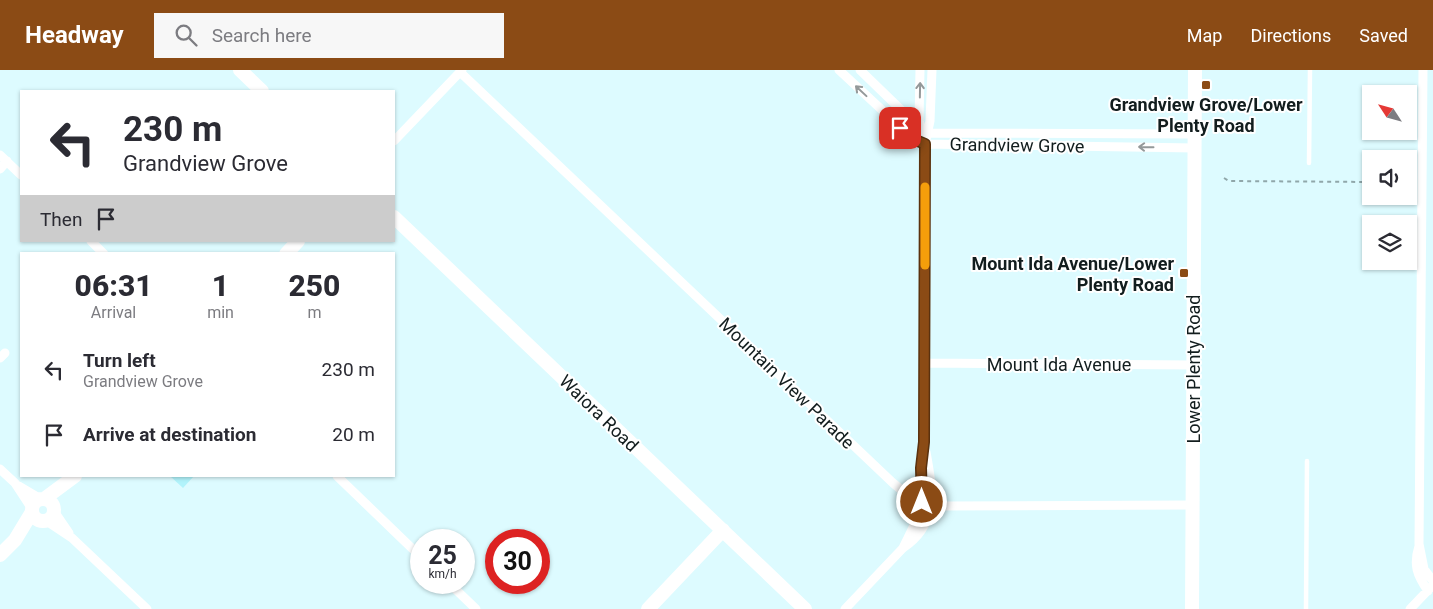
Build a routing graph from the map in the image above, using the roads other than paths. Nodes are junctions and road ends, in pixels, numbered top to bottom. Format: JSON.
{"nodes":[{"id":1,"x":240,"y":70,"type":"edge"},
{"id":2,"x":838,"y":70,"type":"edge"},
{"id":3,"x":860,"y":70,"type":"edge"},
{"id":4,"x":920,"y":70,"type":"edge"},
{"id":5,"x":932,"y":70,"type":"edge"},
{"id":6,"x":1195,"y":70,"type":"edge"},
{"id":7,"x":1310,"y":70,"type":"edge"},
{"id":8,"x":1423,"y":70,"type":"edge"},
{"id":9,"x":461,"y":71,"type":"edge"},
{"id":10,"x":261,"y":90,"type":"edge"},
{"id":11,"x":925,"y":131,"type":"junction"},
{"id":12,"x":395,"y":140,"type":"edge"},
{"id":13,"x":1195,"y":141,"type":"junction"},
{"id":14,"x":925,"y":144,"type":"junction"},
{"id":15,"x":4,"y":158,"type":"edge"},
{"id":16,"x":1309,"y":163,"type":"dead end"},
{"id":17,"x":0,"y":169,"type":"edge"},
{"id":18,"x":20,"y":174,"type":"edge"},
{"id":19,"x":395,"y":218,"type":"edge"},
{"id":20,"x":92,"y":242,"type":"edge"},
{"id":21,"x":297,"y":242,"type":"edge"},
{"id":22,"x":102,"y":252,"type":"edge"},
{"id":23,"x":288,"y":252,"type":"edge"},
{"id":24,"x":924,"y":363,"type":"junction"},
{"id":25,"x":1193,"y":365,"type":"junction"},
{"id":26,"x":924,"y":442,"type":"junction"},
{"id":27,"x":1307,"y":461,"type":"dead end"},
{"id":28,"x":0,"y":469,"type":"edge"},
{"id":29,"x":338,"y":477,"type":"edge"},
{"id":30,"x":72,"y":479,"type":"edge"},
{"id":31,"x":922,"y":502,"type":"junction"},
{"id":32,"x":931,"y":504,"type":"junction"},
{"id":33,"x":1193,"y":505,"type":"junction"},
{"id":34,"x":43,"y":510,"type":"junction"},
{"id":35,"x":723,"y":530,"type":"junction"},
{"id":36,"x":1419,"y":544,"type":"junction"},
{"id":37,"x":410,"y":546,"type":"edge"},
{"id":38,"x":903,"y":548,"type":"junction"},
{"id":39,"x":0,"y":555,"type":"edge"},
{"id":40,"x":1433,"y":581,"type":"edge"},
{"id":41,"x":1430,"y":588,"type":"edge"},
{"id":42,"x":460,"y":594,"type":"edge"},
{"id":43,"x":147,"y":609,"type":"edge"},
{"id":44,"x":476,"y":609,"type":"edge"},
{"id":45,"x":648,"y":609,"type":"edge"},
{"id":46,"x":805,"y":609,"type":"edge"},
{"id":47,"x":845,"y":609,"type":"edge"},
{"id":48,"x":1192,"y":609,"type":"edge"},
{"id":49,"x":1306,"y":609,"type":"edge"},
{"id":50,"x":1410,"y":609,"type":"edge"}],
"edges":[{"from":1,"to":10,"type":"main road"},
{"from":14,"to":2,"type":"street","name":"Grandview Grove","one_way":true},
{"from":3,"to":11,"type":"street"},
{"from":11,"to":4,"type":"street","one_way":true},
{"from":5,"to":11,"type":"street"},
{"from":6,"to":13,"type":"main road","name":"Lower Plenty Road"},
{"from":7,"to":16,"type":"lane"},
{"from":8,"to":36,"type":"street"},
{"from":9,"to":12,"type":"street"},
{"from":9,"to":31,"type":"street","name":"Mountain View Parade"},
{"from":11,"to":13,"type":"street","name":"Grandview Grove"},
{"from":11,"to":14,"type":"street"},
{"from":13,"to":14,"type":"street","name":"Grandview Grove","one_way":true},
{"from":13,"to":25,"type":"main road","name":"Lower Plenty Road"},
{"from":14,"to":24,"type":"street"},
{"from":15,"to":17,"type":"street"},
{"from":15,"to":18,"type":"street"},
{"from":19,"to":35,"type":"main road","name":"Waiora Road"},
{"from":20,"to":22,"type":"street"},
{"from":21,"to":23,"type":"main road"},
{"from":24,"to":25,"type":"street","name":"Mount Ida Avenue"},
{"from":24,"to":26,"type":"street"},
{"from":25,"to":33,"type":"main road","name":"Lower Plenty Road"},
{"from":26,"to":31,"type":"street"},
{"from":26,"to":32,"type":"street"},
{"from":27,"to":49,"type":"lane"},
{"from":28,"to":34,"type":"street"},
{"from":29,"to":37,"type":"street"},
{"from":30,"to":34,"type":"main road"},
{"from":31,"to":32,"type":"street","name":"Mountain View Parade"},
{"from":31,"to":38,"type":"street"},
{"from":32,"to":33,"type":"street","name":"Mountain View Parade"},
{"from":32,"to":38,"type":"street"},
{"from":33,"to":48,"type":"main road","name":"Lower Plenty Road"},
{"from":34,"to":39,"type":"main road"},
{"from":34,"to":43,"type":"street"},
{"from":35,"to":45,"type":"main road"},
{"from":35,"to":46,"type":"main road","name":"Waiora Road"},
{"from":36,"to":40,"type":"street"},
{"from":36,"to":41,"type":"street"},
{"from":38,"to":47,"type":"street"},
{"from":41,"to":50,"type":"street"},
{"from":42,"to":44,"type":"street"}]}
